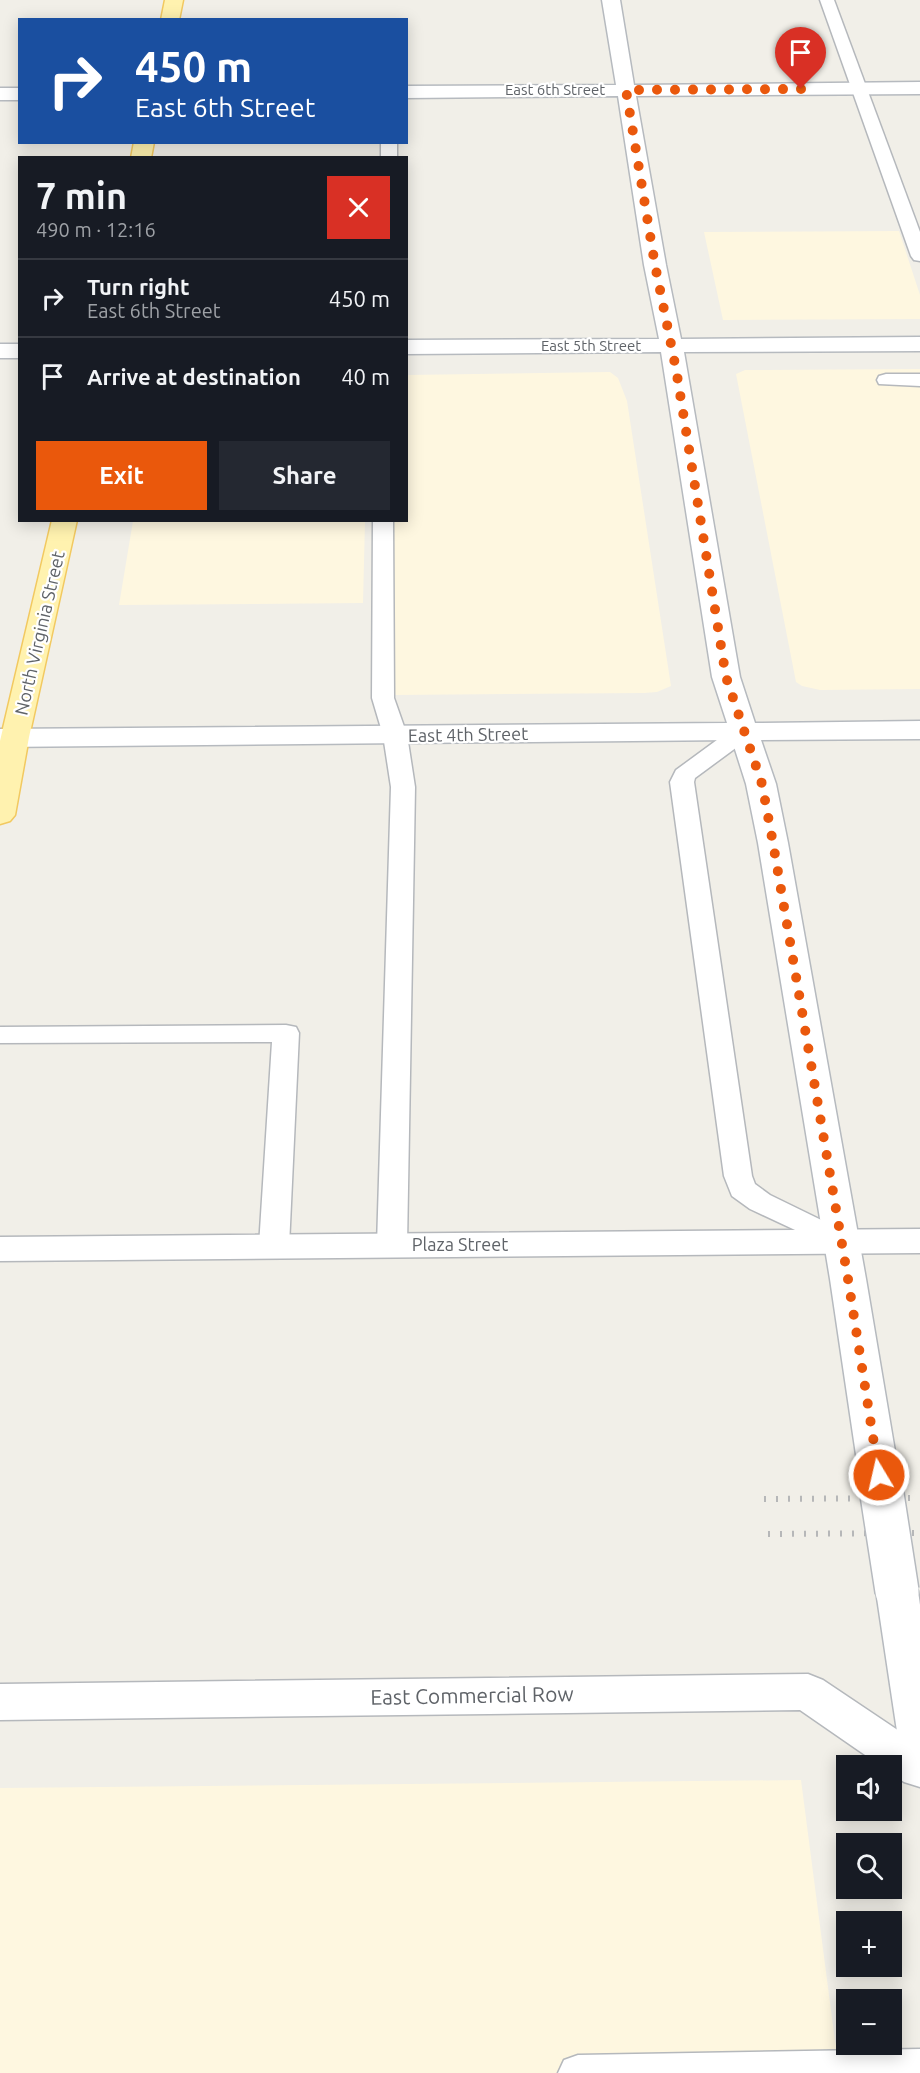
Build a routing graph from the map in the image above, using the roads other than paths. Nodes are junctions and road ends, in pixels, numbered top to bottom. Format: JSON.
{"nodes":[{"id":1,"x":174,"y":0,"type":"edge"},
{"id":2,"x":610,"y":0,"type":"edge"},
{"id":3,"x":827,"y":0,"type":"edge"},
{"id":4,"x":170,"y":18,"type":"edge"},
{"id":5,"x":920,"y":88,"type":"edge"},
{"id":6,"x":860,"y":89,"type":"junction"},
{"id":7,"x":626,"y":90,"type":"junction"},
{"id":8,"x":408,"y":92,"type":"edge"},
{"id":9,"x":0,"y":94,"type":"edge"},
{"id":10,"x":18,"y":94,"type":"edge"},
{"id":11,"x":920,"y":256,"type":"edge"},
{"id":12,"x":920,"y":344,"type":"edge"},
{"id":13,"x":672,"y":345,"type":"junction"},
{"id":14,"x":408,"y":347,"type":"edge"},
{"id":15,"x":0,"y":351,"type":"edge"},
{"id":16,"x":18,"y":351,"type":"edge"},
{"id":17,"x":886,"y":380,"type":"dead end"},
{"id":18,"x":920,"y":380,"type":"edge"},
{"id":19,"x":64,"y":522,"type":"edge"},
{"id":20,"x":383,"y":522,"type":"edge"},
{"id":21,"x":920,"y":730,"type":"edge"},
{"id":22,"x":744,"y":731,"type":"junction"},
{"id":23,"x":395,"y":735,"type":"junction"},
{"id":24,"x":8,"y":737,"type":"edge"},
{"id":25,"x":0,"y":815,"type":"edge"},
{"id":26,"x":0,"y":1035,"type":"edge"},
{"id":27,"x":920,"y":1240,"type":"edge"},
{"id":28,"x":842,"y":1242,"type":"junction"},
{"id":29,"x":392,"y":1245,"type":"junction"},
{"id":30,"x":274,"y":1246,"type":"junction"},
{"id":31,"x":0,"y":1249,"type":"edge"},
{"id":32,"x":0,"y":1702,"type":"edge"},
{"id":33,"x":920,"y":1737,"type":"edge"},
{"id":34,"x":920,"y":1769,"type":"edge"},
{"id":35,"x":920,"y":2067,"type":"edge"},
{"id":36,"x":578,"y":2073,"type":"edge"}],
"edges":[{"from":1,"to":4,"type":"main road"},
{"from":2,"to":7,"type":"main road"},
{"from":3,"to":6,"type":"lane"},
{"from":5,"to":6,"type":"main road","name":"East 6th Street"},
{"from":6,"to":7,"type":"main road","name":"East 6th Street"},
{"from":6,"to":11,"type":"lane"},
{"from":7,"to":8,"type":"main road","name":"East 6th Street"},
{"from":7,"to":13,"type":"main road"},
{"from":9,"to":10,"type":"main road"},
{"from":12,"to":13,"type":"main road","name":"East 5th Street"},
{"from":13,"to":14,"type":"main road","name":"East 5th Street"},
{"from":13,"to":22,"type":"main road"},
{"from":15,"to":16,"type":"main road"},
{"from":17,"to":18,"type":"lane"},
{"from":19,"to":24,"type":"main road","name":"North Virginia Street"},
{"from":20,"to":23,"type":"lane"},
{"from":21,"to":22,"type":"main road","name":"East 4th Street"},
{"from":22,"to":23,"type":"main road","name":"East 4th Street"},
{"from":22,"to":28,"type":"main road"},
{"from":22,"to":28,"type":"lane"},
{"from":23,"to":24,"type":"main road","name":"East 4th Street"},
{"from":23,"to":29,"type":"lane"},
{"from":24,"to":25,"type":"main road","name":"North Virginia Street"},
{"from":26,"to":30,"type":"lane"},
{"from":27,"to":28,"type":"main road","name":"Plaza Street"},
{"from":28,"to":29,"type":"main road","name":"Plaza Street"},
{"from":28,"to":33,"type":"main road","bridge":true},
{"from":29,"to":30,"type":"main road","name":"Plaza Street"},
{"from":30,"to":31,"type":"main road","name":"Plaza Street"},
{"from":32,"to":34,"type":"main road","name":"East Commercial Row"},
{"from":35,"to":36,"type":"lane"}]}
